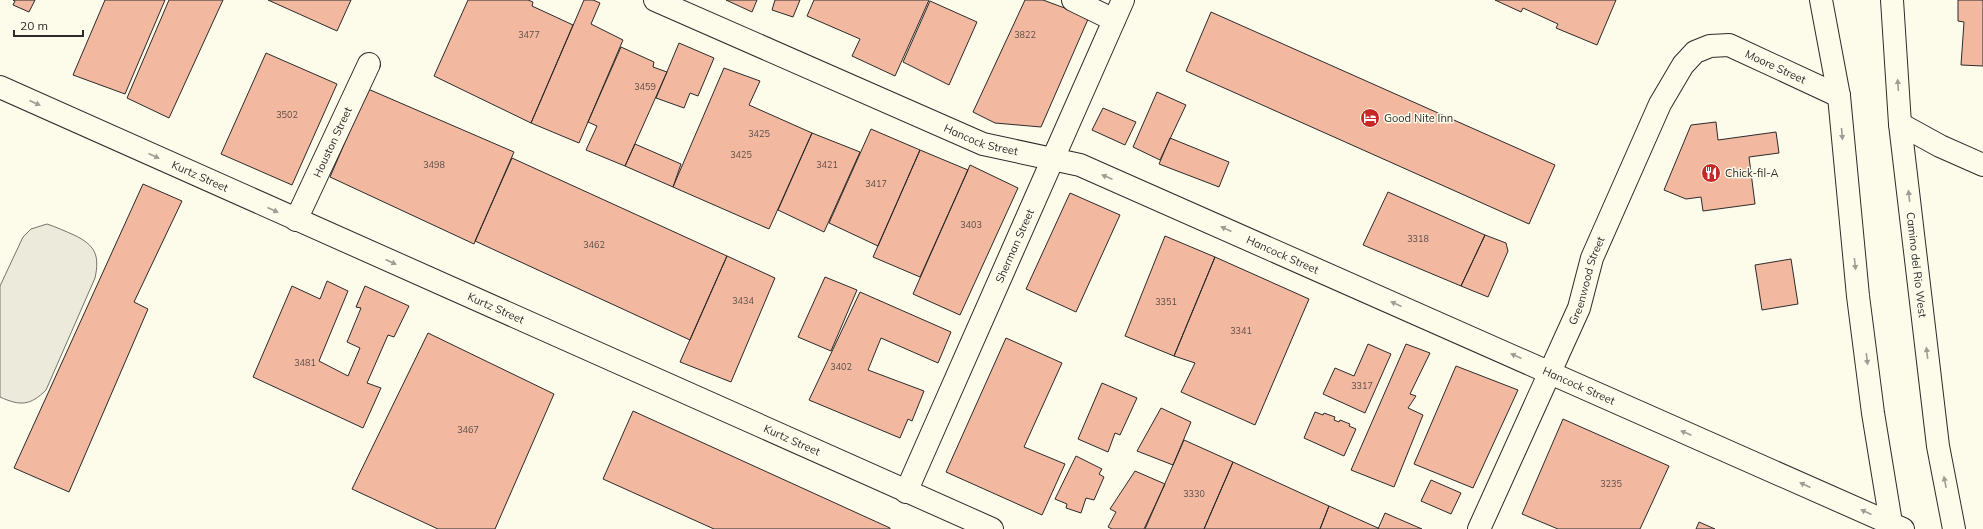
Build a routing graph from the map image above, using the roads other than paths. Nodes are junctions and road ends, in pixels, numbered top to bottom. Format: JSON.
{"nodes":[{"id":1,"x":655,"y":0,"type":"edge"},
{"id":2,"x":1073,"y":0,"type":"edge"},
{"id":3,"x":1123,"y":0,"type":"edge"},
{"id":4,"x":1821,"y":0,"type":"edge"},
{"id":5,"x":1832,"y":0,"type":"edge"},
{"id":6,"x":1892,"y":0,"type":"edge"},
{"id":7,"x":1114,"y":20,"type":"junction"},
{"id":8,"x":1710,"y":46,"type":"joint"},
{"id":9,"x":369,"y":64,"type":"dead end"},
{"id":10,"x":0,"y":87,"type":"edge"},
{"id":11,"x":1839,"y":96,"type":"junction"},
{"id":12,"x":1900,"y":124,"type":"junction"},
{"id":13,"x":1052,"y":159,"type":"junction"},
{"id":14,"x":1983,"y":165,"type":"edge"},
{"id":15,"x":296,"y":220,"type":"junction"},
{"id":16,"x":1551,"y":372,"type":"junction"},
{"id":17,"x":906,"y":492,"type":"junction"},
{"id":18,"x":1893,"y":528,"type":"edge"},
{"id":19,"x":992,"y":529,"type":"edge"},
{"id":20,"x":1479,"y":529,"type":"edge"},
{"id":21,"x":1954,"y":529,"type":"edge"}],
"edges":[{"from":1,"to":13,"type":"main road","name":"Hancock Street"},
{"from":2,"to":7,"type":"main road"},
{"from":3,"to":7,"type":"main road","name":"Sherman Street"},
{"from":4,"to":11,"type":"main road"},
{"from":5,"to":11,"type":"main road"},
{"from":12,"to":6,"type":"main road","name":"Camino del Rio West","one_way":true},
{"from":7,"to":13,"type":"main road","name":"Sherman Street"},
{"from":8,"to":11,"type":"main road","name":"Moore Street"},
{"from":8,"to":16,"type":"main road","name":"Greenwood Street"},
{"from":9,"to":15,"type":"main road","name":"Houston Street"},
{"from":10,"to":15,"type":"main road","name":"Kurtz Street","one_way":true},
{"from":11,"to":18,"type":"main road","one_way":true},
{"from":12,"to":14,"type":"main road"},
{"from":21,"to":12,"type":"main road","name":"Camino del Rio West","one_way":true},
{"from":16,"to":13,"type":"main road","name":"Hancock Street","one_way":true},
{"from":13,"to":17,"type":"main road","name":"Sherman Street"},
{"from":15,"to":17,"type":"main road","name":"Kurtz Street","one_way":true},
{"from":18,"to":16,"type":"main road","name":"Hancock Street","one_way":true},
{"from":16,"to":20,"type":"main road","name":"Greenwood Street"},
{"from":17,"to":19,"type":"main road","name":"Kurtz Street"}]}
